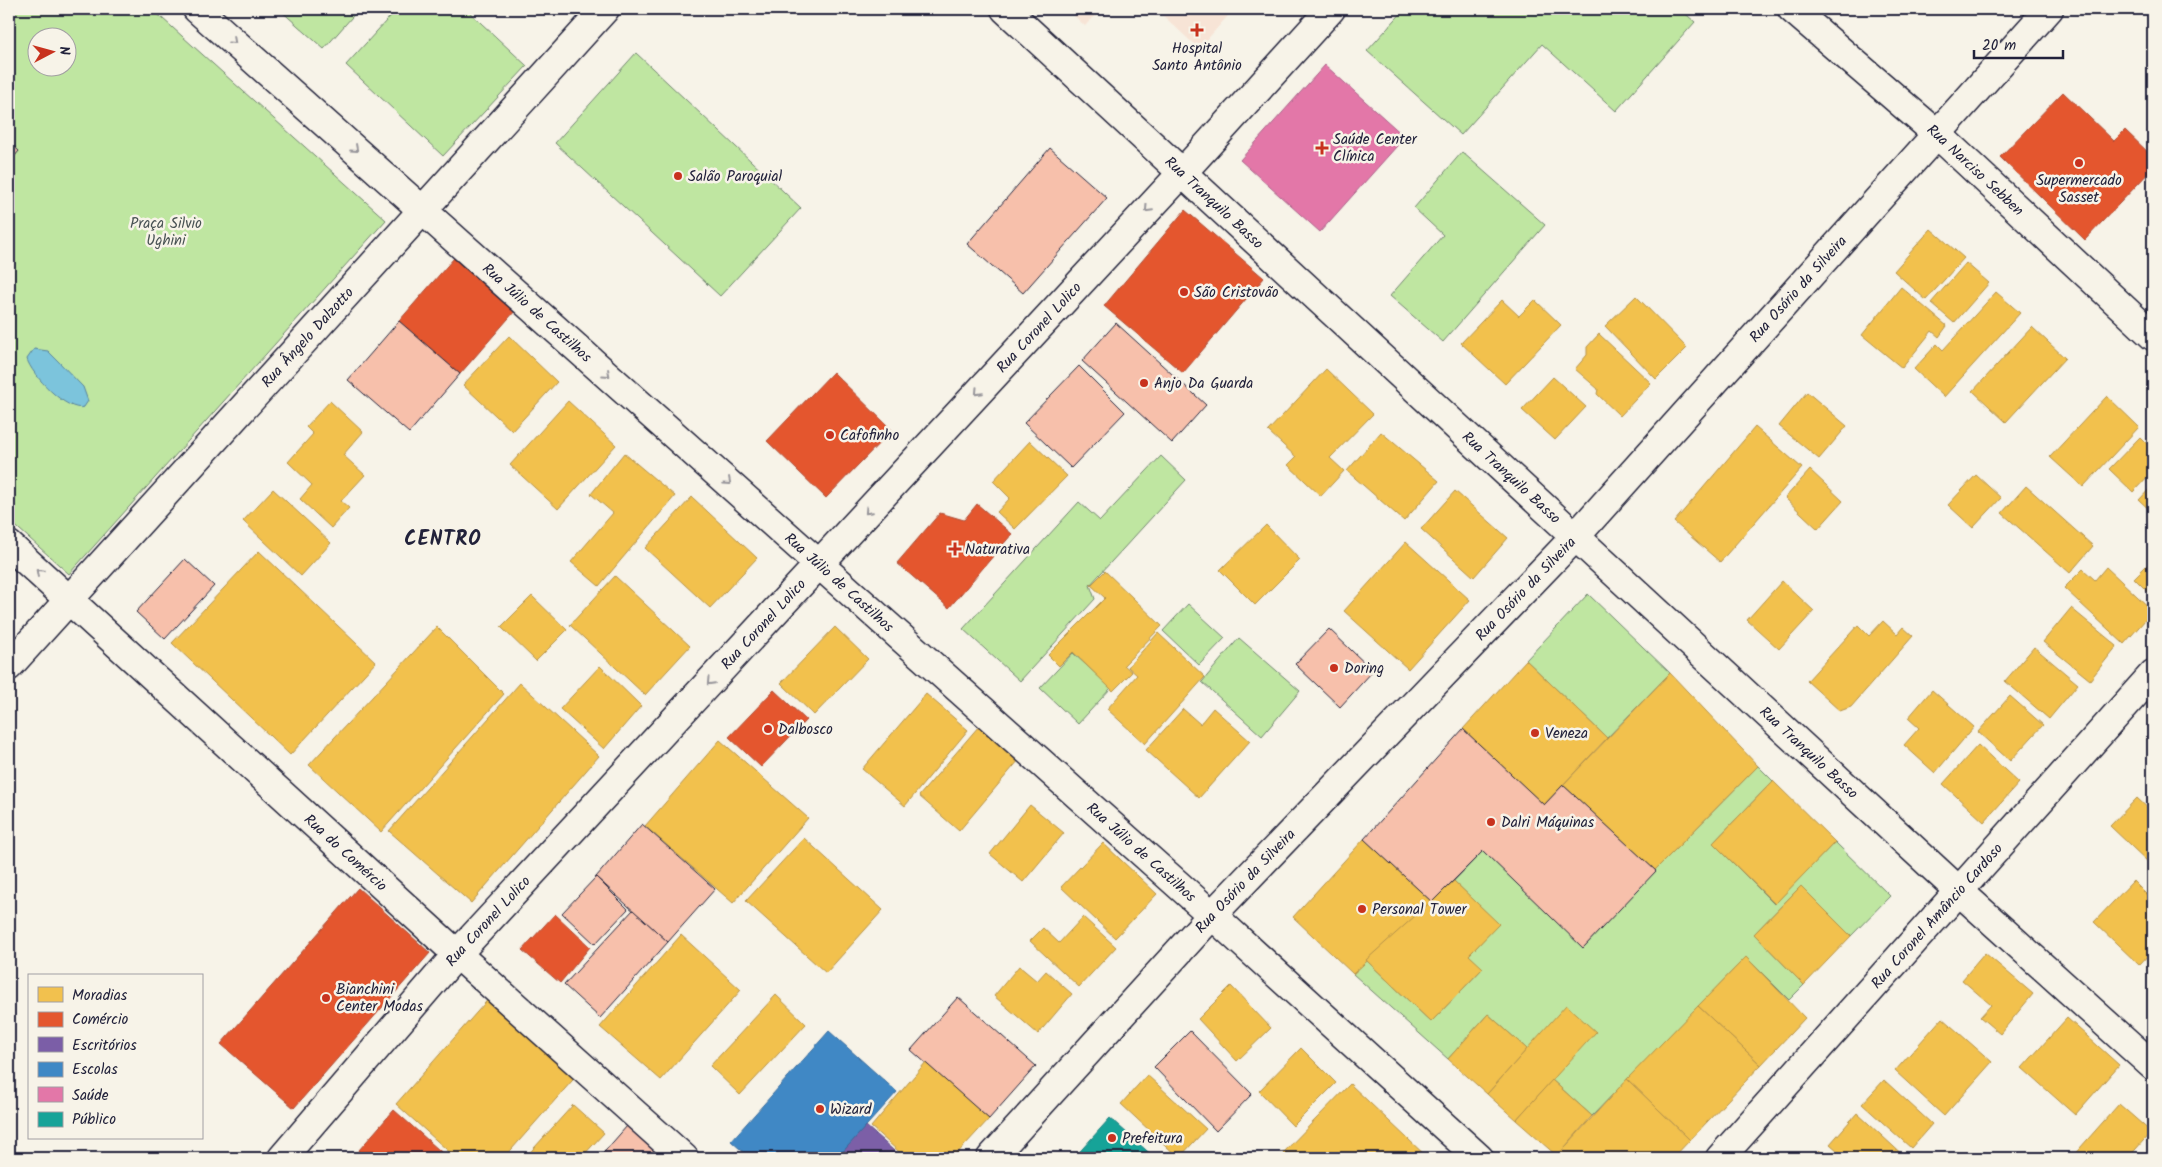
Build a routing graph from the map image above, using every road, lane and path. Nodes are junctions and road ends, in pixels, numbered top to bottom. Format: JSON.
{"nodes":[{"id":1,"x":197,"y":9,"type":"edge"},
{"id":2,"x":605,"y":9,"type":"edge"},
{"id":3,"x":1005,"y":9,"type":"edge"},
{"id":4,"x":1331,"y":9,"type":"edge"},
{"id":5,"x":1792,"y":9,"type":"edge"},
{"id":6,"x":2050,"y":9,"type":"edge"},
{"id":7,"x":1936,"y":133,"type":"junction"},
{"id":8,"x":1182,"y":173,"type":"junction"},
{"id":9,"x":424,"y":211,"type":"junction"},
{"id":10,"x":2153,"y":336,"type":"edge"},
{"id":11,"x":1576,"y":536,"type":"junction"},
{"id":12,"x":9,"y":545,"type":"edge"},
{"id":13,"x":819,"y":563,"type":"junction"},
{"id":14,"x":69,"y":600,"type":"junction"},
{"id":15,"x":9,"y":666,"type":"edge"},
{"id":16,"x":2153,"y":674,"type":"edge"},
{"id":17,"x":1960,"y":892,"type":"junction"},
{"id":18,"x":1212,"y":915,"type":"junction"},
{"id":19,"x":457,"y":954,"type":"junction"},
{"id":20,"x":2153,"y":1066,"type":"edge"},
{"id":21,"x":282,"y":1158,"type":"edge"},
{"id":22,"x":684,"y":1158,"type":"edge"},
{"id":23,"x":991,"y":1158,"type":"edge"},
{"id":24,"x":1479,"y":1158,"type":"edge"},
{"id":25,"x":1720,"y":1158,"type":"edge"}],
"edges":[{"from":1,"to":9,"type":"street","name":"Rua Júlio de Castilhos","one_way":true},
{"from":2,"to":9,"type":"street","name":"Rua Ângelo Dalzotto"},
{"from":3,"to":8,"type":"street","name":"Rua Tranquilo Basso"},
{"from":4,"to":8,"type":"street","name":"Rua Coronel Lolico"},
{"from":5,"to":7,"type":"street","name":"Rua Narciso Sebben"},
{"from":6,"to":7,"type":"street","name":"Rua Osório da Silveira"},
{"from":7,"to":10,"type":"street","name":"Rua Narciso Sebben"},
{"from":7,"to":11,"type":"street","name":"Rua Osório da Silveira"},
{"from":8,"to":11,"type":"street","name":"Rua Tranquilo Basso"},
{"from":8,"to":13,"type":"street","name":"Rua Coronel Lolico","one_way":true},
{"from":9,"to":13,"type":"street","name":"Rua Júlio de Castilhos","one_way":true},
{"from":9,"to":14,"type":"street","name":"Rua Ângelo Dalzotto"},
{"from":11,"to":17,"type":"street","name":"Rua Tranquilo Basso"},
{"from":11,"to":18,"type":"street","name":"Rua Osório da Silveira"},
{"from":14,"to":12,"type":"street","name":"Rua do Comércio","one_way":true},
{"from":13,"to":18,"type":"street","name":"Rua Júlio de Castilhos"},
{"from":13,"to":19,"type":"street","name":"Rua Coronel Lolico","one_way":true},
{"from":14,"to":15,"type":"street","name":"Rua Ângelo Dalzotto"},
{"from":14,"to":19,"type":"street","name":"Rua do Comércio"},
{"from":16,"to":17,"type":"street","name":"Rua Coronel Amâncio Cardoso"},
{"from":17,"to":20,"type":"street","name":"Rua Tranquilo Basso"},
{"from":17,"to":25,"type":"street","name":"Rua Coronel Amâncio Cardoso"},
{"from":18,"to":23,"type":"street","name":"Rua Osório da Silveira"},
{"from":18,"to":24,"type":"street","name":"Rua Júlio de Castilhos"},
{"from":19,"to":21,"type":"street","name":"Rua Coronel Lolico"},
{"from":19,"to":22,"type":"street","name":"Rua do Comércio"}]}
